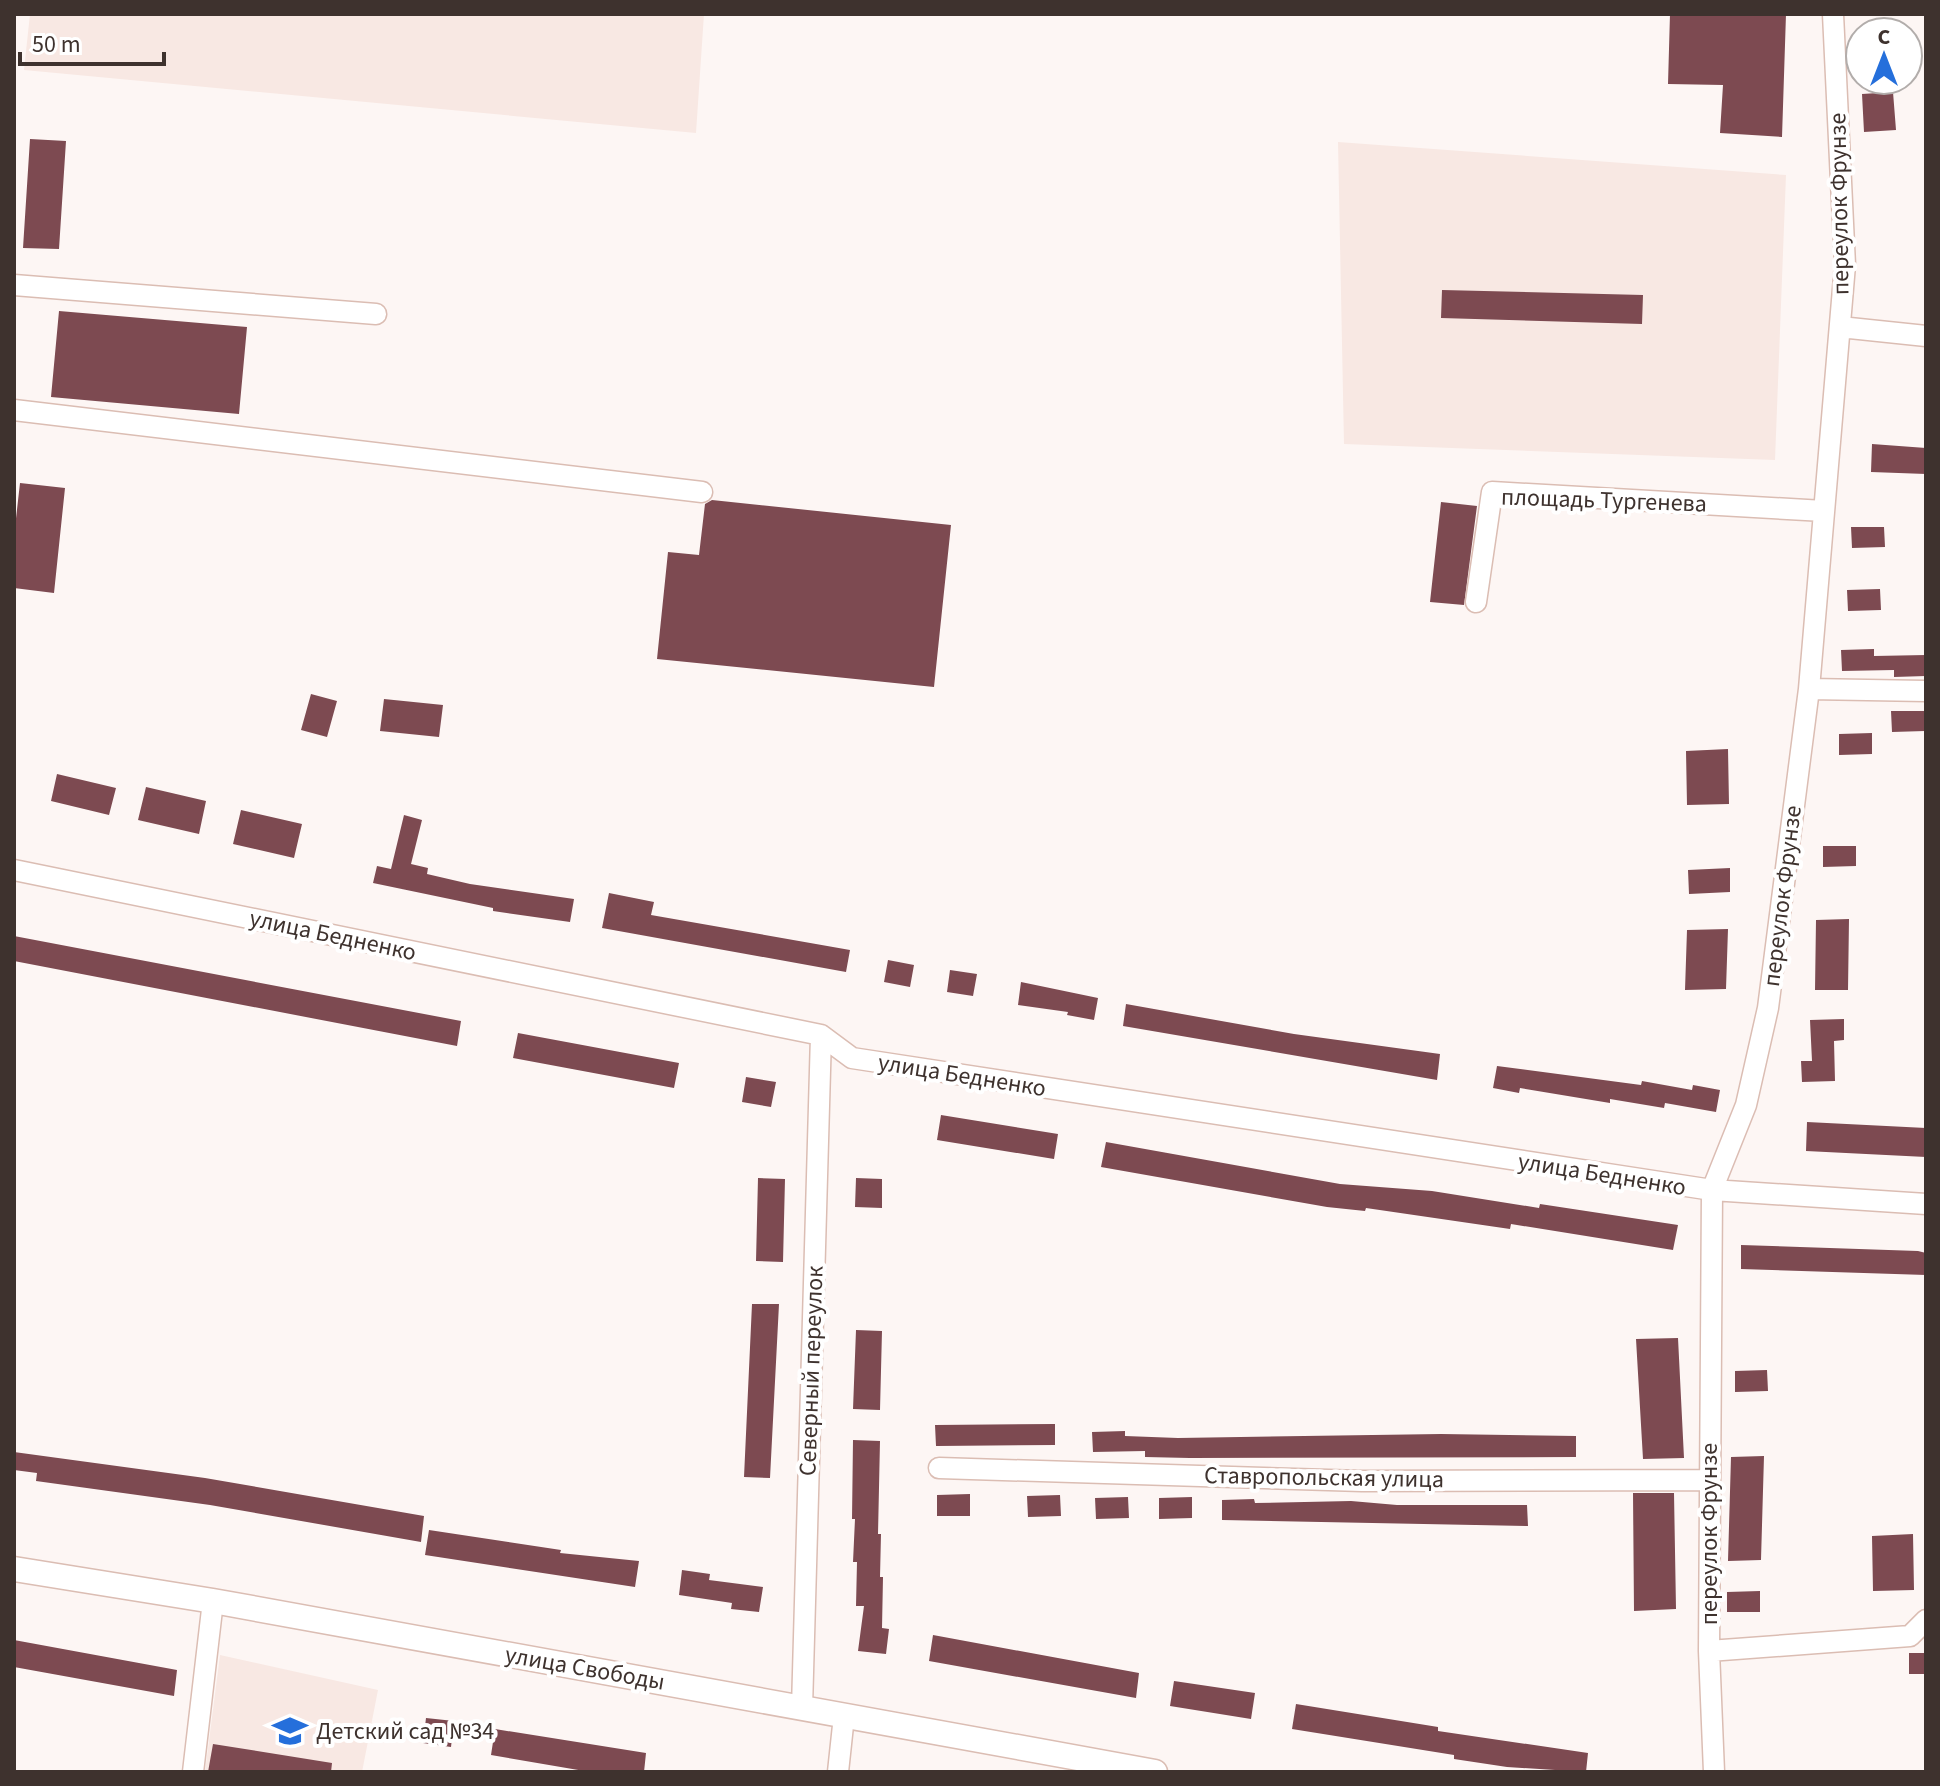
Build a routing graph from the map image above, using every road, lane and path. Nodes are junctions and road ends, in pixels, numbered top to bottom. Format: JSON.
{"nodes":[{"id":1,"x":1833,"y":14,"type":"edge"},
{"id":2,"x":14,"y":285,"type":"edge"},
{"id":3,"x":376,"y":314,"type":"dead end"},
{"id":4,"x":1840,"y":327,"type":"junction"},
{"id":5,"x":1926,"y":336,"type":"edge"},
{"id":6,"x":14,"y":410,"type":"edge"},
{"id":7,"x":702,"y":492,"type":"dead end"},
{"id":8,"x":1824,"y":511,"type":"junction"},
{"id":9,"x":1476,"y":602,"type":"dead end"},
{"id":10,"x":1809,"y":689,"type":"junction"},
{"id":11,"x":1926,"y":691,"type":"edge"},
{"id":12,"x":14,"y":870,"type":"edge"},
{"id":13,"x":821,"y":1035,"type":"junction"},
{"id":14,"x":1712,"y":1190,"type":"junction"},
{"id":15,"x":1926,"y":1204,"type":"edge"},
{"id":16,"x":939,"y":1468,"type":"dead end"},
{"id":17,"x":1709,"y":1480,"type":"junction"},
{"id":18,"x":14,"y":1569,"type":"edge"},
{"id":19,"x":213,"y":1601,"type":"junction"},
{"id":20,"x":1926,"y":1620,"type":"edge"},
{"id":21,"x":1709,"y":1651,"type":"junction"},
{"id":22,"x":802,"y":1708,"type":"junction"},
{"id":23,"x":844,"y":1716,"type":"junction"},
{"id":24,"x":193,"y":1772,"type":"edge"},
{"id":25,"x":838,"y":1772,"type":"edge"},
{"id":26,"x":1155,"y":1772,"type":"edge"},
{"id":27,"x":1714,"y":1772,"type":"edge"}],
"edges":[{"from":1,"to":4,"type":"street","name":"переулок Фрунзе"},
{"from":2,"to":3,"type":"street"},
{"from":4,"to":5,"type":"street"},
{"from":4,"to":8,"type":"street","name":"переулок Фрунзе"},
{"from":6,"to":7,"type":"street"},
{"from":8,"to":9,"type":"street","name":"площадь Тургенева"},
{"from":8,"to":10,"type":"street","name":"переулок Фрунзе"},
{"from":10,"to":11,"type":"street"},
{"from":10,"to":14,"type":"street","name":"переулок Фрунзе"},
{"from":12,"to":13,"type":"street","name":"улица Бедненко"},
{"from":13,"to":14,"type":"street","name":"улица Бедненко"},
{"from":13,"to":22,"type":"street","name":"Северный переулок"},
{"from":14,"to":15,"type":"street","name":"улица Бедненко"},
{"from":14,"to":17,"type":"street","name":"переулок Фрунзе"},
{"from":16,"to":17,"type":"street","name":"Ставропольская улица"},
{"from":17,"to":21,"type":"street","name":"переулок Фрунзе"},
{"from":18,"to":19,"type":"main road","name":"улица Свободы"},
{"from":19,"to":22,"type":"main road","name":"улица Свободы"},
{"from":19,"to":24,"type":"street"},
{"from":20,"to":21,"type":"street"},
{"from":21,"to":27,"type":"street","name":"переулок Фрунзе"},
{"from":22,"to":23,"type":"main road","name":"улица Свободы"},
{"from":23,"to":25,"type":"street"},
{"from":23,"to":26,"type":"main road","name":"улица Свободы"}]}
